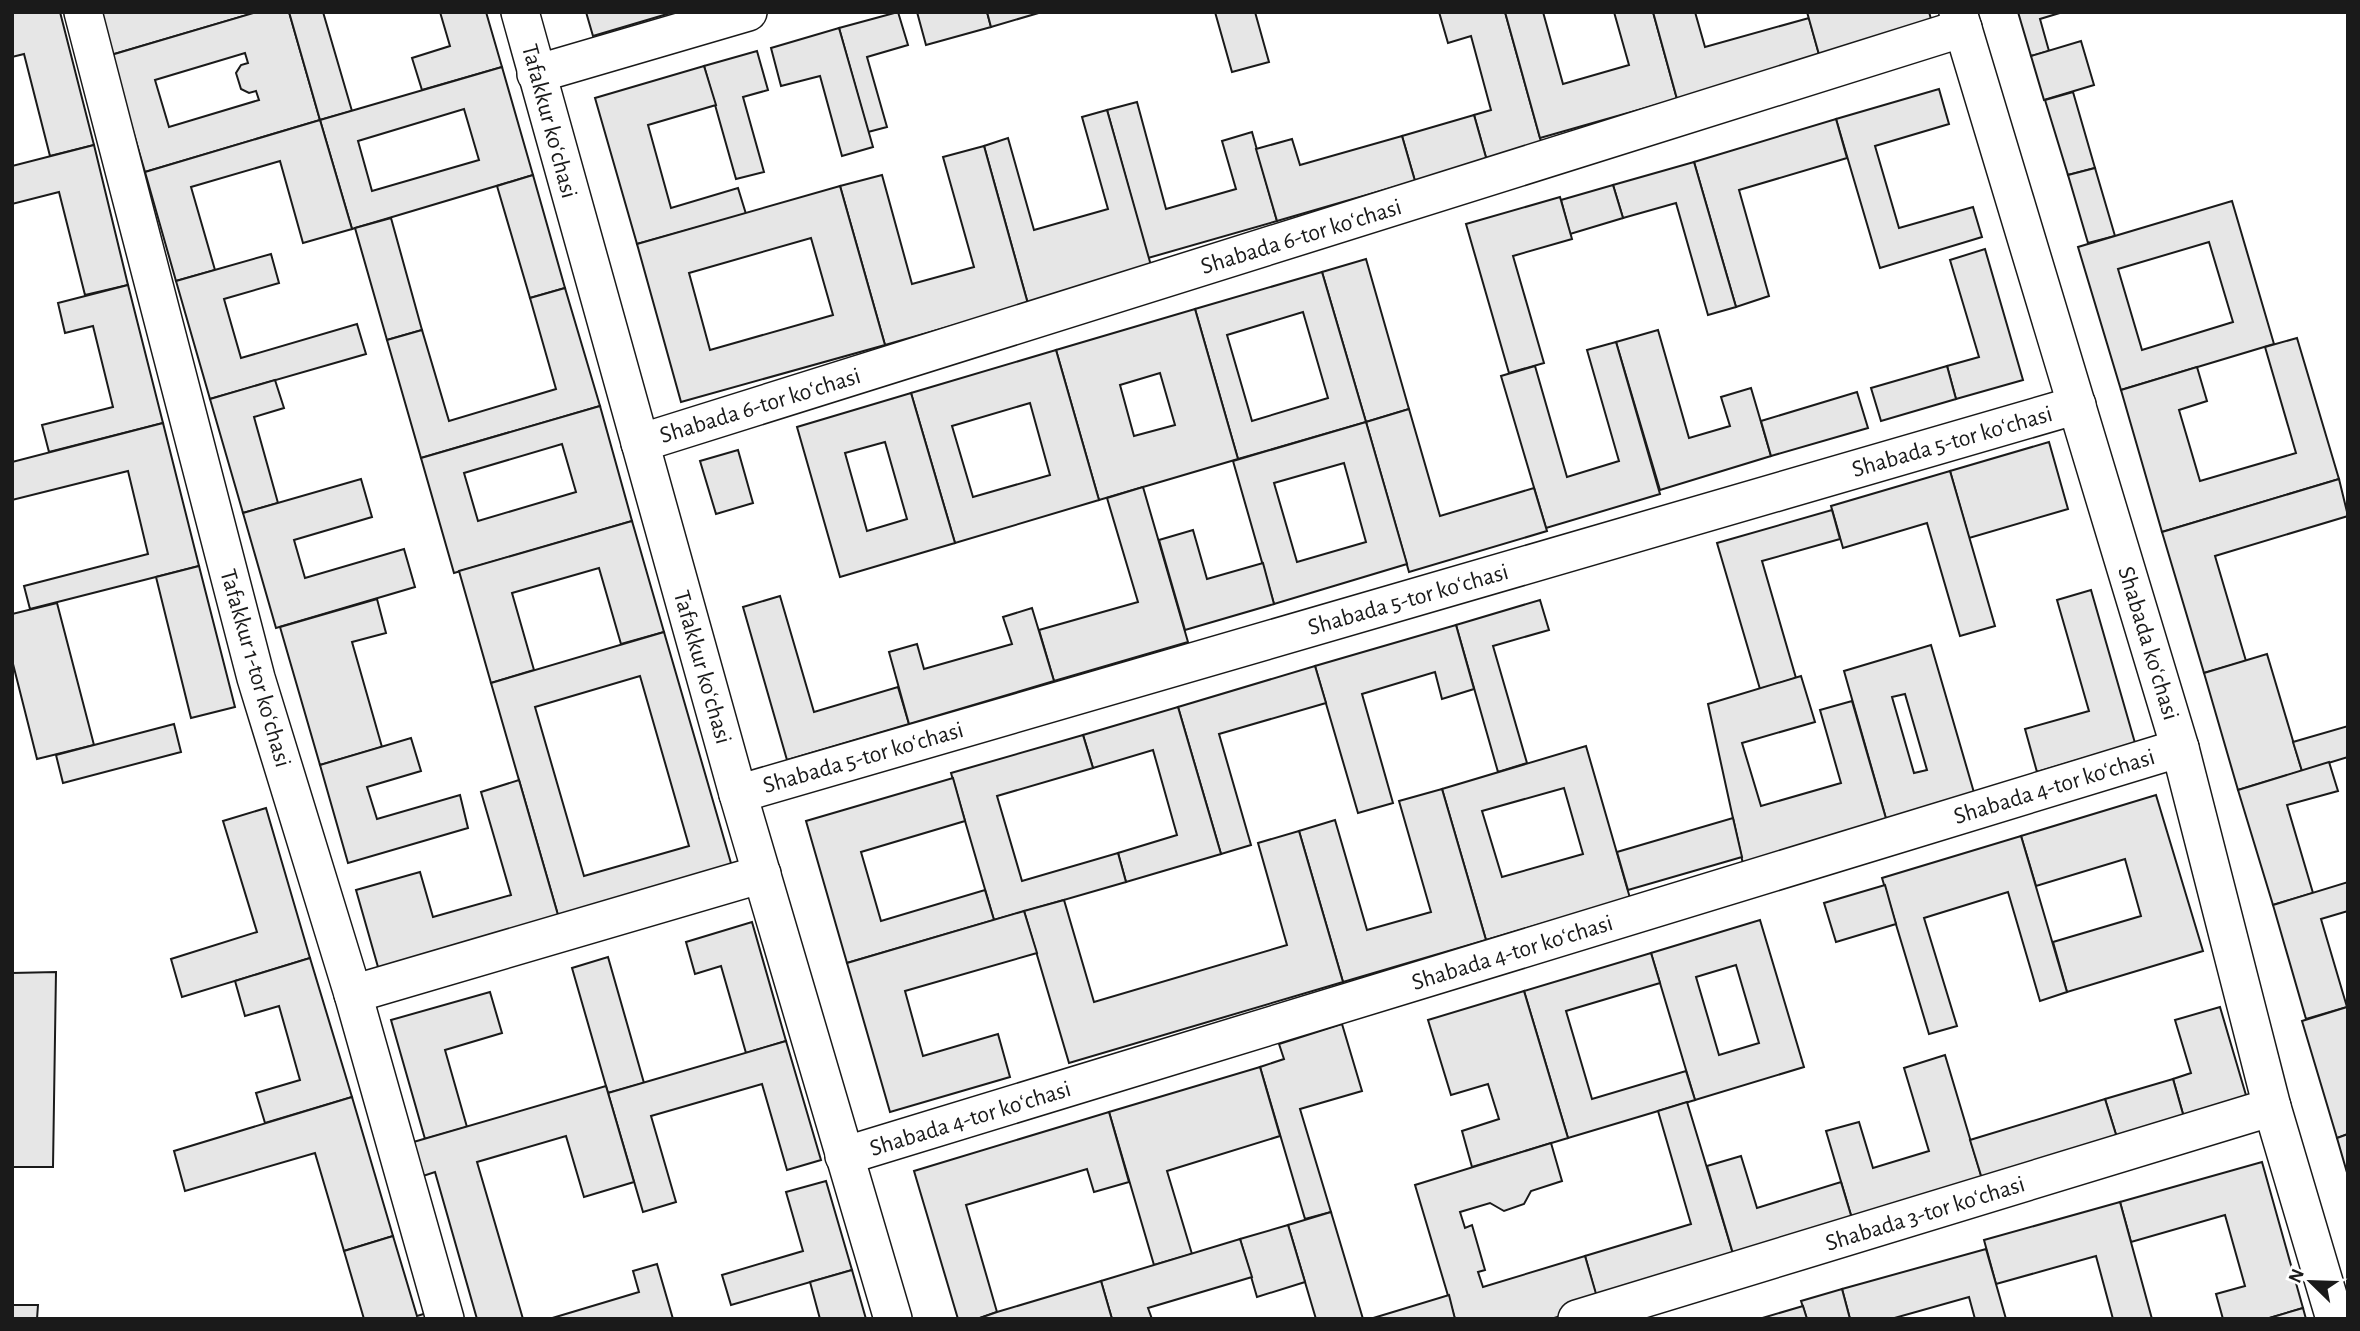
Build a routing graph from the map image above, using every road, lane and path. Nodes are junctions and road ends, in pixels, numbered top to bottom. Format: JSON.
{"nodes":[{"id":1,"x":83,"y":12,"type":"edge"},
{"id":2,"x":520,"y":12,"type":"edge"},
{"id":3,"x":748,"y":12,"type":"edge"},
{"id":4,"x":1960,"y":20,"type":"edge"},
{"id":5,"x":536,"y":74,"type":"junction"},
{"id":6,"x":2077,"y":405,"type":"junction"},
{"id":7,"x":640,"y":443,"type":"junction"},
{"id":8,"x":2180,"y":748,"type":"junction"},
{"id":9,"x":738,"y":794,"type":"junction"},
{"id":10,"x":762,"y":874,"type":"junction"},
{"id":11,"x":353,"y":994,"type":"junction"},
{"id":12,"x":2272,"y":1107,"type":"junction"},
{"id":13,"x":844,"y":1156,"type":"junction"},
{"id":14,"x":445,"y":1319,"type":"edge"},
{"id":15,"x":893,"y":1319,"type":"edge"},
{"id":16,"x":1577,"y":1319,"type":"edge"},
{"id":17,"x":2334,"y":1319,"type":"edge"}],
"edges":[{"from":1,"to":11,"type":"street","name":"Tafakkur 1-tor koʻchasi"},
{"from":2,"to":5,"type":"street","name":"Tafakkur koʻchasi"},
{"from":3,"to":5,"type":"street"},
{"from":4,"to":6,"type":"street","name":"Shabada koʻchasi"},
{"from":4,"to":7,"type":"street","name":"Shabada 6-tor koʻchasi"},
{"from":5,"to":7,"type":"street","name":"Tafakkur koʻchasi"},
{"from":6,"to":8,"type":"street","name":"Shabada koʻchasi"},
{"from":6,"to":9,"type":"street","name":"Shabada 5-tor koʻchasi"},
{"from":7,"to":9,"type":"street","name":"Tafakkur koʻchasi"},
{"from":8,"to":12,"type":"street","name":"Shabada koʻchasi"},
{"from":8,"to":13,"type":"street","name":"Shabada 4-tor koʻchasi"},
{"from":9,"to":10,"type":"street","name":"Tafakkur koʻchasi"},
{"from":10,"to":11,"type":"street"},
{"from":10,"to":13,"type":"street","name":"Tafakkur koʻchasi"},
{"from":11,"to":14,"type":"street","name":"Tafakkur 1-tor koʻchasi"},
{"from":12,"to":16,"type":"street","name":"Shabada 3-tor koʻchasi"},
{"from":12,"to":17,"type":"street","name":"Shabada koʻchasi"},
{"from":13,"to":15,"type":"street","name":"Tafakkur koʻchasi"}]}
